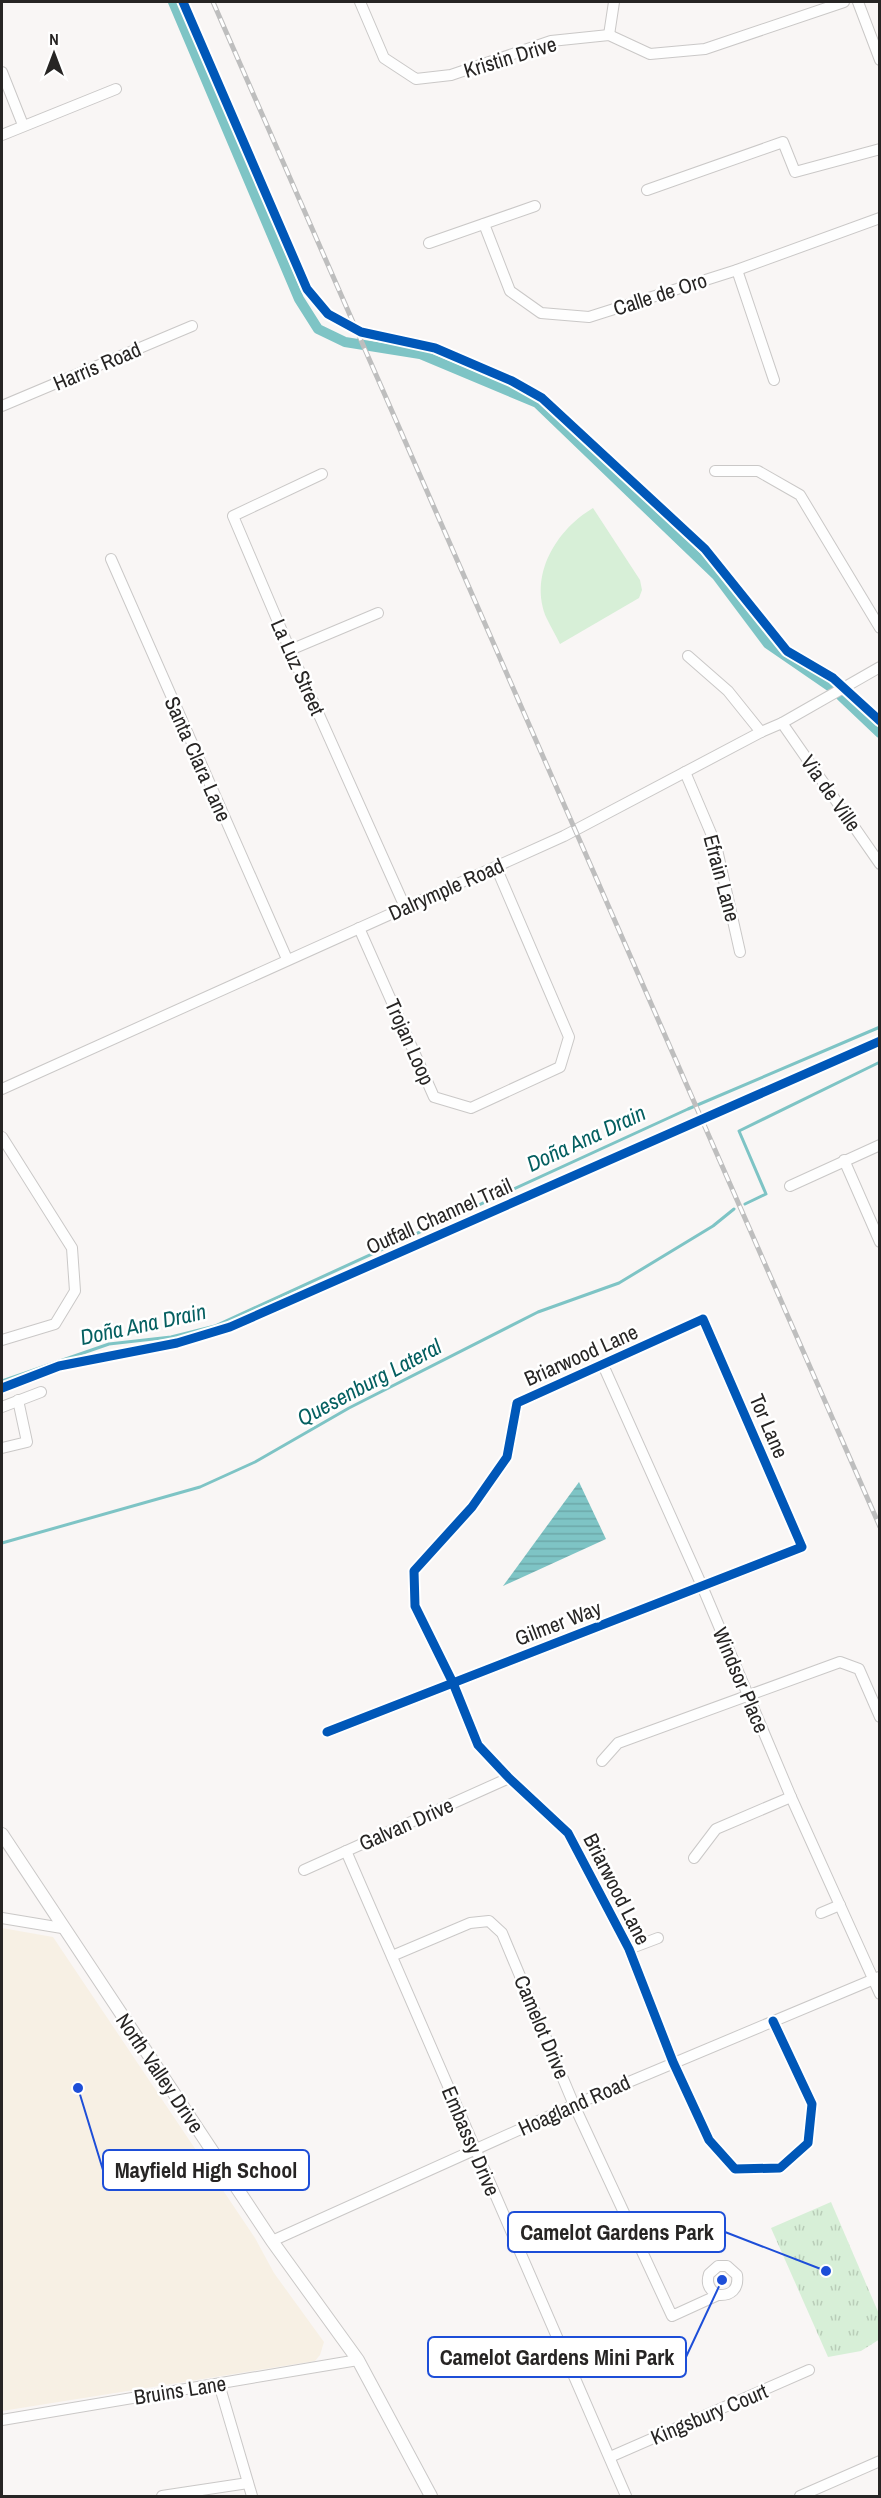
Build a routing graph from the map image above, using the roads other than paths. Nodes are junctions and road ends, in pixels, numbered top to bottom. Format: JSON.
{"nodes":[{"id":1,"x":360,"y":2,"type":"edge"},
{"id":2,"x":614,"y":2,"type":"edge"},
{"id":3,"x":844,"y":2,"type":"edge"},
{"id":4,"x":858,"y":2,"type":"edge"},
{"id":5,"x":609,"y":35,"type":"junction"},
{"id":6,"x":879,"y":60,"type":"edge"},
{"id":7,"x":2,"y":72,"type":"edge"},
{"id":8,"x":116,"y":90,"type":"dead end"},
{"id":9,"x":23,"y":125,"type":"junction"},
{"id":10,"x":2,"y":135,"type":"edge"},
{"id":11,"x":879,"y":149,"type":"edge"},
{"id":12,"x":647,"y":190,"type":"dead end"},
{"id":13,"x":535,"y":206,"type":"dead end"},
{"id":14,"x":879,"y":218,"type":"edge"},
{"id":15,"x":484,"y":224,"type":"junction"},
{"id":16,"x":429,"y":243,"type":"dead end"},
{"id":17,"x":737,"y":270,"type":"junction"},
{"id":18,"x":192,"y":326,"type":"dead end"},
{"id":19,"x":774,"y":380,"type":"dead end"},
{"id":20,"x":2,"y":406,"type":"edge"},
{"id":21,"x":715,"y":471,"type":"dead end"},
{"id":22,"x":322,"y":474,"type":"dead end"},
{"id":23,"x":111,"y":559,"type":"dead end"},
{"id":24,"x":378,"y":613,"type":"dead end"},
{"id":25,"x":879,"y":628,"type":"edge"},
{"id":26,"x":290,"y":651,"type":"junction"},
{"id":27,"x":688,"y":656,"type":"dead end"},
{"id":28,"x":879,"y":668,"type":"edge"},
{"id":29,"x":782,"y":723,"type":"junction"},
{"id":30,"x":761,"y":732,"type":"junction"},
{"id":31,"x":686,"y":772,"type":"junction"},
{"id":32,"x":879,"y":864,"type":"edge"},
{"id":33,"x":496,"y":867,"type":"junction"},
{"id":34,"x":405,"y":907,"type":"junction"},
{"id":35,"x":359,"y":928,"type":"junction"},
{"id":36,"x":740,"y":952,"type":"dead end"},
{"id":37,"x":287,"y":959,"type":"junction"},
{"id":38,"x":2,"y":1089,"type":"edge"},
{"id":39,"x":2,"y":1137,"type":"edge"},
{"id":40,"x":879,"y":1145,"type":"edge"},
{"id":41,"x":844,"y":1160,"type":"junction"},
{"id":42,"x":790,"y":1186,"type":"dead end"},
{"id":43,"x":879,"y":1242,"type":"edge"},
{"id":44,"x":704,"y":1319,"type":"joint"},
{"id":45,"x":2,"y":1340,"type":"edge"},
{"id":46,"x":603,"y":1365,"type":"junction"},
{"id":47,"x":41,"y":1392,"type":"dead end"},
{"id":48,"x":18,"y":1400,"type":"junction"},
{"id":49,"x":2,"y":1407,"type":"edge"},
{"id":50,"x":2,"y":1448,"type":"edge"},
{"id":51,"x":802,"y":1547,"type":"joint"},
{"id":52,"x":702,"y":1586,"type":"junction"},
{"id":53,"x":453,"y":1683,"type":"junction"},
{"id":54,"x":747,"y":1695,"type":"junction"},
{"id":55,"x":879,"y":1717,"type":"edge"},
{"id":56,"x":327,"y":1732,"type":"dead end"},
{"id":57,"x":602,"y":1761,"type":"dead end"},
{"id":58,"x":509,"y":1778,"type":"junction"},
{"id":59,"x":790,"y":1797,"type":"junction"},
{"id":60,"x":2,"y":1834,"type":"edge"},
{"id":61,"x":346,"y":1851,"type":"junction"},
{"id":62,"x":694,"y":1857,"type":"dead end"},
{"id":63,"x":304,"y":1870,"type":"dead end"},
{"id":64,"x":840,"y":1905,"type":"junction"},
{"id":65,"x":821,"y":1913,"type":"dead end"},
{"id":66,"x":2,"y":1918,"type":"edge"},
{"id":67,"x":62,"y":1928,"type":"junction"},
{"id":68,"x":658,"y":1938,"type":"dead end"},
{"id":69,"x":629,"y":1948,"type":"junction"},
{"id":70,"x":393,"y":1956,"type":"junction"},
{"id":71,"x":876,"y":1978,"type":"edge"},
{"id":72,"x":879,"y":1994,"type":"edge"},
{"id":73,"x":773,"y":2021,"type":"junction"},
{"id":74,"x":673,"y":2062,"type":"junction"},
{"id":75,"x":574,"y":2105,"type":"junction"},
{"id":76,"x":474,"y":2150,"type":"junction"},
{"id":77,"x":272,"y":2241,"type":"junction"},
{"id":78,"x":718,"y":2295,"type":"dead end"},
{"id":79,"x":358,"y":2360,"type":"junction"},
{"id":80,"x":809,"y":2370,"type":"dead end"},
{"id":81,"x":219,"y":2384,"type":"junction"},
{"id":82,"x":2,"y":2420,"type":"edge"},
{"id":83,"x":610,"y":2457,"type":"junction"},
{"id":84,"x":879,"y":2461,"type":"edge"},
{"id":85,"x":248,"y":2482,"type":"junction"},
{"id":86,"x":162,"y":2496,"type":"edge"},
{"id":87,"x":252,"y":2496,"type":"edge"},
{"id":88,"x":431,"y":2496,"type":"edge"},
{"id":89,"x":626,"y":2496,"type":"edge"},
{"id":90,"x":800,"y":2496,"type":"edge"}],
"edges":[{"from":1,"to":5,"type":"street","name":"Kristin Drive"},
{"from":2,"to":5,"type":"street"},
{"from":3,"to":5,"type":"street"},
{"from":4,"to":6,"type":"street"},
{"from":7,"to":9,"type":"street"},
{"from":8,"to":9,"type":"street"},
{"from":9,"to":10,"type":"street"},
{"from":11,"to":12,"type":"street"},
{"from":13,"to":15,"type":"street"},
{"from":14,"to":17,"type":"street","name":"Calle de Oro"},
{"from":15,"to":16,"type":"street"},
{"from":15,"to":17,"type":"street","name":"Calle de Oro"},
{"from":17,"to":19,"type":"street"},
{"from":18,"to":20,"type":"street","name":"Harris Road"},
{"from":21,"to":25,"type":"street"},
{"from":22,"to":26,"type":"street","name":"La Luz Street"},
{"from":23,"to":37,"type":"street","name":"Santa Clara Lane"},
{"from":24,"to":26,"type":"street"},
{"from":26,"to":34,"type":"street","name":"La Luz Street"},
{"from":27,"to":30,"type":"street"},
{"from":28,"to":29,"type":"street","name":"Dalrymple Road"},
{"from":29,"to":30,"type":"street","name":"Dalrymple Road"},
{"from":29,"to":32,"type":"street","name":"Via de Ville"},
{"from":30,"to":31,"type":"street","name":"Dalrymple Road"},
{"from":31,"to":33,"type":"street","name":"Dalrymple Road"},
{"from":31,"to":36,"type":"street","name":"Efrain Lane"},
{"from":33,"to":34,"type":"street","name":"Dalrymple Road"},
{"from":33,"to":35,"type":"street","name":"Trojan Loop"},
{"from":34,"to":35,"type":"street","name":"Dalrymple Road"},
{"from":35,"to":37,"type":"street","name":"Dalrymple Road"},
{"from":37,"to":38,"type":"street","name":"Dalrymple Road"},
{"from":39,"to":45,"type":"street"},
{"from":40,"to":41,"type":"street"},
{"from":41,"to":42,"type":"street"},
{"from":41,"to":43,"type":"street"},
{"from":44,"to":46,"type":"street","name":"Briarwood Lane"},
{"from":44,"to":51,"type":"street","name":"Tor Lane"},
{"from":46,"to":52,"type":"street","name":"Windsor Place"},
{"from":46,"to":53,"type":"street","name":"Briarwood Lane"},
{"from":47,"to":48,"type":"street"},
{"from":48,"to":49,"type":"street"},
{"from":48,"to":50,"type":"street"},
{"from":51,"to":52,"type":"street","name":"Gilmer Way"},
{"from":52,"to":53,"type":"street","name":"Gilmer Way"},
{"from":52,"to":54,"type":"street","name":"Windsor Place"},
{"from":53,"to":56,"type":"street","name":"Gilmer Way"},
{"from":53,"to":58,"type":"street","name":"Briarwood Lane"},
{"from":54,"to":55,"type":"street"},
{"from":54,"to":57,"type":"street"},
{"from":54,"to":59,"type":"street","name":"Windsor Place"},
{"from":58,"to":61,"type":"street","name":"Galvan Drive"},
{"from":58,"to":69,"type":"street","name":"Briarwood Lane"},
{"from":59,"to":62,"type":"street"},
{"from":59,"to":64,"type":"street","name":"Windsor Place"},
{"from":60,"to":67,"type":"main road","name":"North Valley Drive"},
{"from":61,"to":63,"type":"street","name":"Galvan Drive"},
{"from":61,"to":70,"type":"street","name":"Embassy Drive"},
{"from":64,"to":65,"type":"street"},
{"from":64,"to":71,"type":"street","name":"Windsor Place"},
{"from":66,"to":67,"type":"street"},
{"from":67,"to":77,"type":"main road","name":"North Valley Drive"},
{"from":68,"to":69,"type":"street"},
{"from":69,"to":74,"type":"street","name":"Briarwood Lane"},
{"from":70,"to":75,"type":"street","name":"Camelot Drive"},
{"from":70,"to":76,"type":"street","name":"Embassy Drive"},
{"from":71,"to":72,"type":"street","name":"Windsor Place"},
{"from":71,"to":73,"type":"street","name":"Hoagland Road"},
{"from":73,"to":74,"type":"street","name":"Hoagland Road"},
{"from":73,"to":74,"type":"street","name":"Briarwood Lane"},
{"from":74,"to":75,"type":"street","name":"Hoagland Road"},
{"from":75,"to":76,"type":"street","name":"Hoagland Road"},
{"from":75,"to":78,"type":"street","name":"Camelot Drive"},
{"from":76,"to":77,"type":"street","name":"Hoagland Road"},
{"from":76,"to":83,"type":"street","name":"Embassy Drive"},
{"from":77,"to":79,"type":"main road","name":"North Valley Drive"},
{"from":79,"to":81,"type":"street","name":"Bruins Lane"},
{"from":79,"to":88,"type":"main road","name":"North Valley Drive"},
{"from":80,"to":83,"type":"street","name":"Kingsbury Court"},
{"from":81,"to":82,"type":"street","name":"Bruins Lane"},
{"from":81,"to":85,"type":"street"},
{"from":83,"to":89,"type":"street","name":"Embassy Drive"},
{"from":84,"to":90,"type":"street"},
{"from":85,"to":86,"type":"street"},
{"from":85,"to":87,"type":"street"}]}
